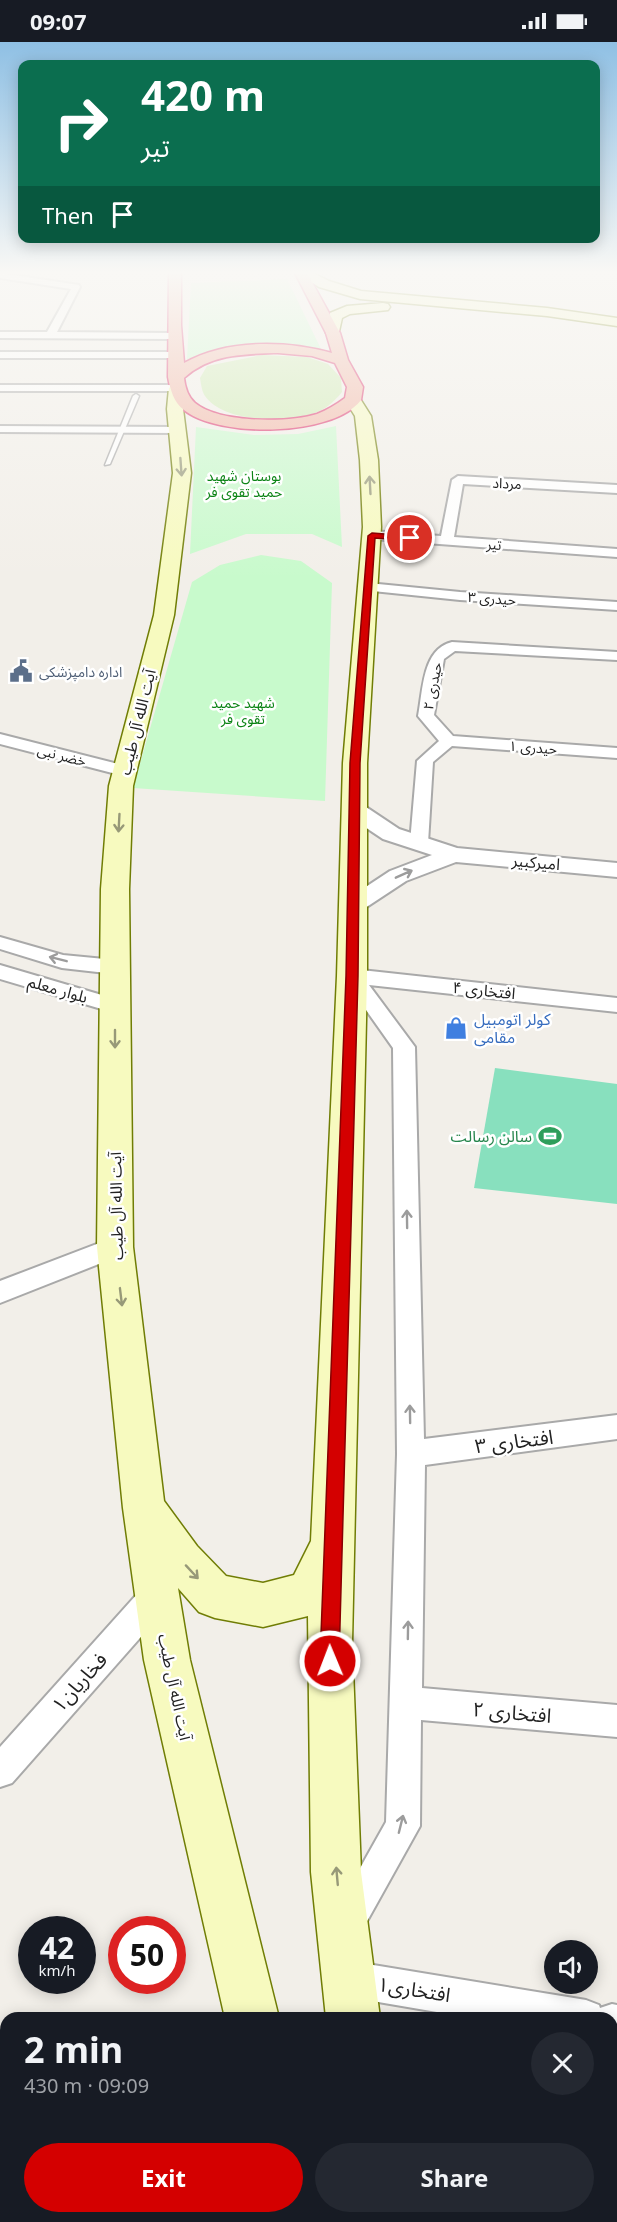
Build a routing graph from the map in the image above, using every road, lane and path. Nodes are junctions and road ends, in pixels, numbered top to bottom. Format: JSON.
{"nodes":[{"id":1,"x":74,"y":375,"type":"edge"},
{"id":2,"x":156,"y":375,"type":"edge"},
{"id":3,"x":176,"y":375,"type":"edge"},
{"id":4,"x":177,"y":375,"type":"edge"},
{"id":5,"x":349,"y":375,"type":"edge"},
{"id":6,"x":0,"y":376,"type":"edge"},
{"id":7,"x":0,"y":388,"type":"edge"},
{"id":8,"x":136,"y":396,"type":"dead end"},
{"id":9,"x":353,"y":400,"type":"junction"},
{"id":10,"x":0,"y":429,"type":"edge"},
{"id":11,"x":122,"y":430,"type":"junction"},
{"id":12,"x":177,"y":430,"type":"junction"},
{"id":13,"x":107,"y":464,"type":"dead end"},
{"id":14,"x":617,"y":489,"type":"edge"},
{"id":15,"x":372,"y":536,"type":"junction"},
{"id":16,"x":447,"y":541,"type":"junction"},
{"id":17,"x":617,"y":553,"type":"edge"},
{"id":18,"x":368,"y":587,"type":"junction"},
{"id":19,"x":617,"y":606,"type":"edge"},
{"id":20,"x":617,"y":656,"type":"edge"},
{"id":21,"x":0,"y":740,"type":"edge"},
{"id":22,"x":448,"y":741,"type":"junction"},
{"id":23,"x":617,"y":753,"type":"edge"},
{"id":24,"x":124,"y":771,"type":"junction"},
{"id":25,"x":355,"y":810,"type":"junction"},
{"id":26,"x":419,"y":843,"type":"junction"},
{"id":27,"x":454,"y":855,"type":"junction"},
{"id":28,"x":617,"y":870,"type":"edge"},
{"id":29,"x":354,"y":905,"type":"junction"},
{"id":30,"x":0,"y":943,"type":"edge"},
{"id":31,"x":115,"y":967,"type":"junction"},
{"id":32,"x":0,"y":972,"type":"edge"},
{"id":33,"x":352,"y":976,"type":"junction"},
{"id":34,"x":617,"y":1005,"type":"edge"},
{"id":35,"x":115,"y":1006,"type":"junction"},
{"id":36,"x":115,"y":1247,"type":"junction"},
{"id":37,"x":0,"y":1292,"type":"edge"},
{"id":38,"x":617,"y":1427,"type":"edge"},
{"id":39,"x":411,"y":1454,"type":"junction"},
{"id":40,"x":144,"y":1508,"type":"junction"},
{"id":41,"x":332,"y":1544,"type":"junction"},
{"id":42,"x":158,"y":1594,"type":"junction"},
{"id":43,"x":407,"y":1703,"type":"junction"},
{"id":44,"x":617,"y":1721,"type":"edge"},
{"id":45,"x":0,"y":1771,"type":"edge"},
{"id":46,"x":343,"y":1930,"type":"junction"},
{"id":47,"x":349,"y":1979,"type":"junction"},
{"id":48,"x":251,"y":2012,"type":"edge"},
{"id":49,"x":352,"y":2012,"type":"edge"},
{"id":50,"x":550,"y":2012,"type":"edge"}],
"edges":[{"from":1,"to":6,"type":"street"},
{"from":2,"to":7,"type":"street"},
{"from":3,"to":12,"type":"main road","name":"آیت الله آل طیب"},
{"from":4,"to":9,"type":"highway"},
{"from":5,"to":9,"type":"highway"},
{"from":8,"to":11,"type":"lane"},
{"from":15,"to":9,"type":"main road","one_way":true},
{"from":10,"to":11,"type":"street"},
{"from":11,"to":12,"type":"street"},
{"from":11,"to":13,"type":"lane"},
{"from":12,"to":24,"type":"main road","name":"آیت الله آل طیب","one_way":true},
{"from":14,"to":16,"type":"street","name":"مرداد"},
{"from":15,"to":16,"type":"street","name":"تیر"},
{"from":15,"to":18,"type":"main road"},
{"from":16,"to":17,"type":"street","name":"تیر"},
{"from":18,"to":19,"type":"street","name":"حیدری ۳"},
{"from":18,"to":25,"type":"main road"},
{"from":20,"to":22,"type":"street","name":"حیدری ۲"},
{"from":21,"to":24,"type":"street","name":"خضر نبی"},
{"from":22,"to":23,"type":"street","name":"حیدری ۱"},
{"from":22,"to":26,"type":"street"},
{"from":24,"to":31,"type":"main road","name":"آیت الله آل طیب","one_way":true},
{"from":25,"to":26,"type":"street"},
{"from":25,"to":29,"type":"main road"},
{"from":26,"to":27,"type":"street"},
{"from":27,"to":28,"type":"street","name":"امیرکبیر"},
{"from":29,"to":27,"type":"street","one_way":true},
{"from":29,"to":33,"type":"main road"},
{"from":31,"to":30,"type":"street","name":"بلوار معلم","one_way":true},
{"from":31,"to":35,"type":"main road","name":"آیت الله آل طیب"},
{"from":32,"to":35,"type":"street","name":"بلوار معلم"},
{"from":33,"to":34,"type":"street","name":"افتخاری ۴"},
{"from":39,"to":33,"type":"street","one_way":true},
{"from":33,"to":41,"type":"main road"},
{"from":35,"to":36,"type":"main road","name":"آیت الله آل طیب","one_way":true},
{"from":36,"to":37,"type":"street"},
{"from":36,"to":40,"type":"main road","name":"آیت الله آل طیب","one_way":true},
{"from":38,"to":39,"type":"street","name":"افتخاری ۳"},
{"from":43,"to":39,"type":"street","one_way":true},
{"from":40,"to":41,"type":"main road","one_way":true},
{"from":40,"to":42,"type":"main road","name":"آیت الله آل طیب"},
{"from":46,"to":41,"type":"main road","one_way":true},
{"from":42,"to":45,"type":"street","name":"فخاریان۱"},
{"from":42,"to":48,"type":"main road","name":"آیت الله آل طیب"},
{"from":43,"to":44,"type":"street","name":"افتخاری ۲"},
{"from":46,"to":43,"type":"street","one_way":true},
{"from":46,"to":47,"type":"main road"},
{"from":47,"to":49,"type":"main road"},
{"from":47,"to":50,"type":"street","name":"افتخاری۱"}]}
